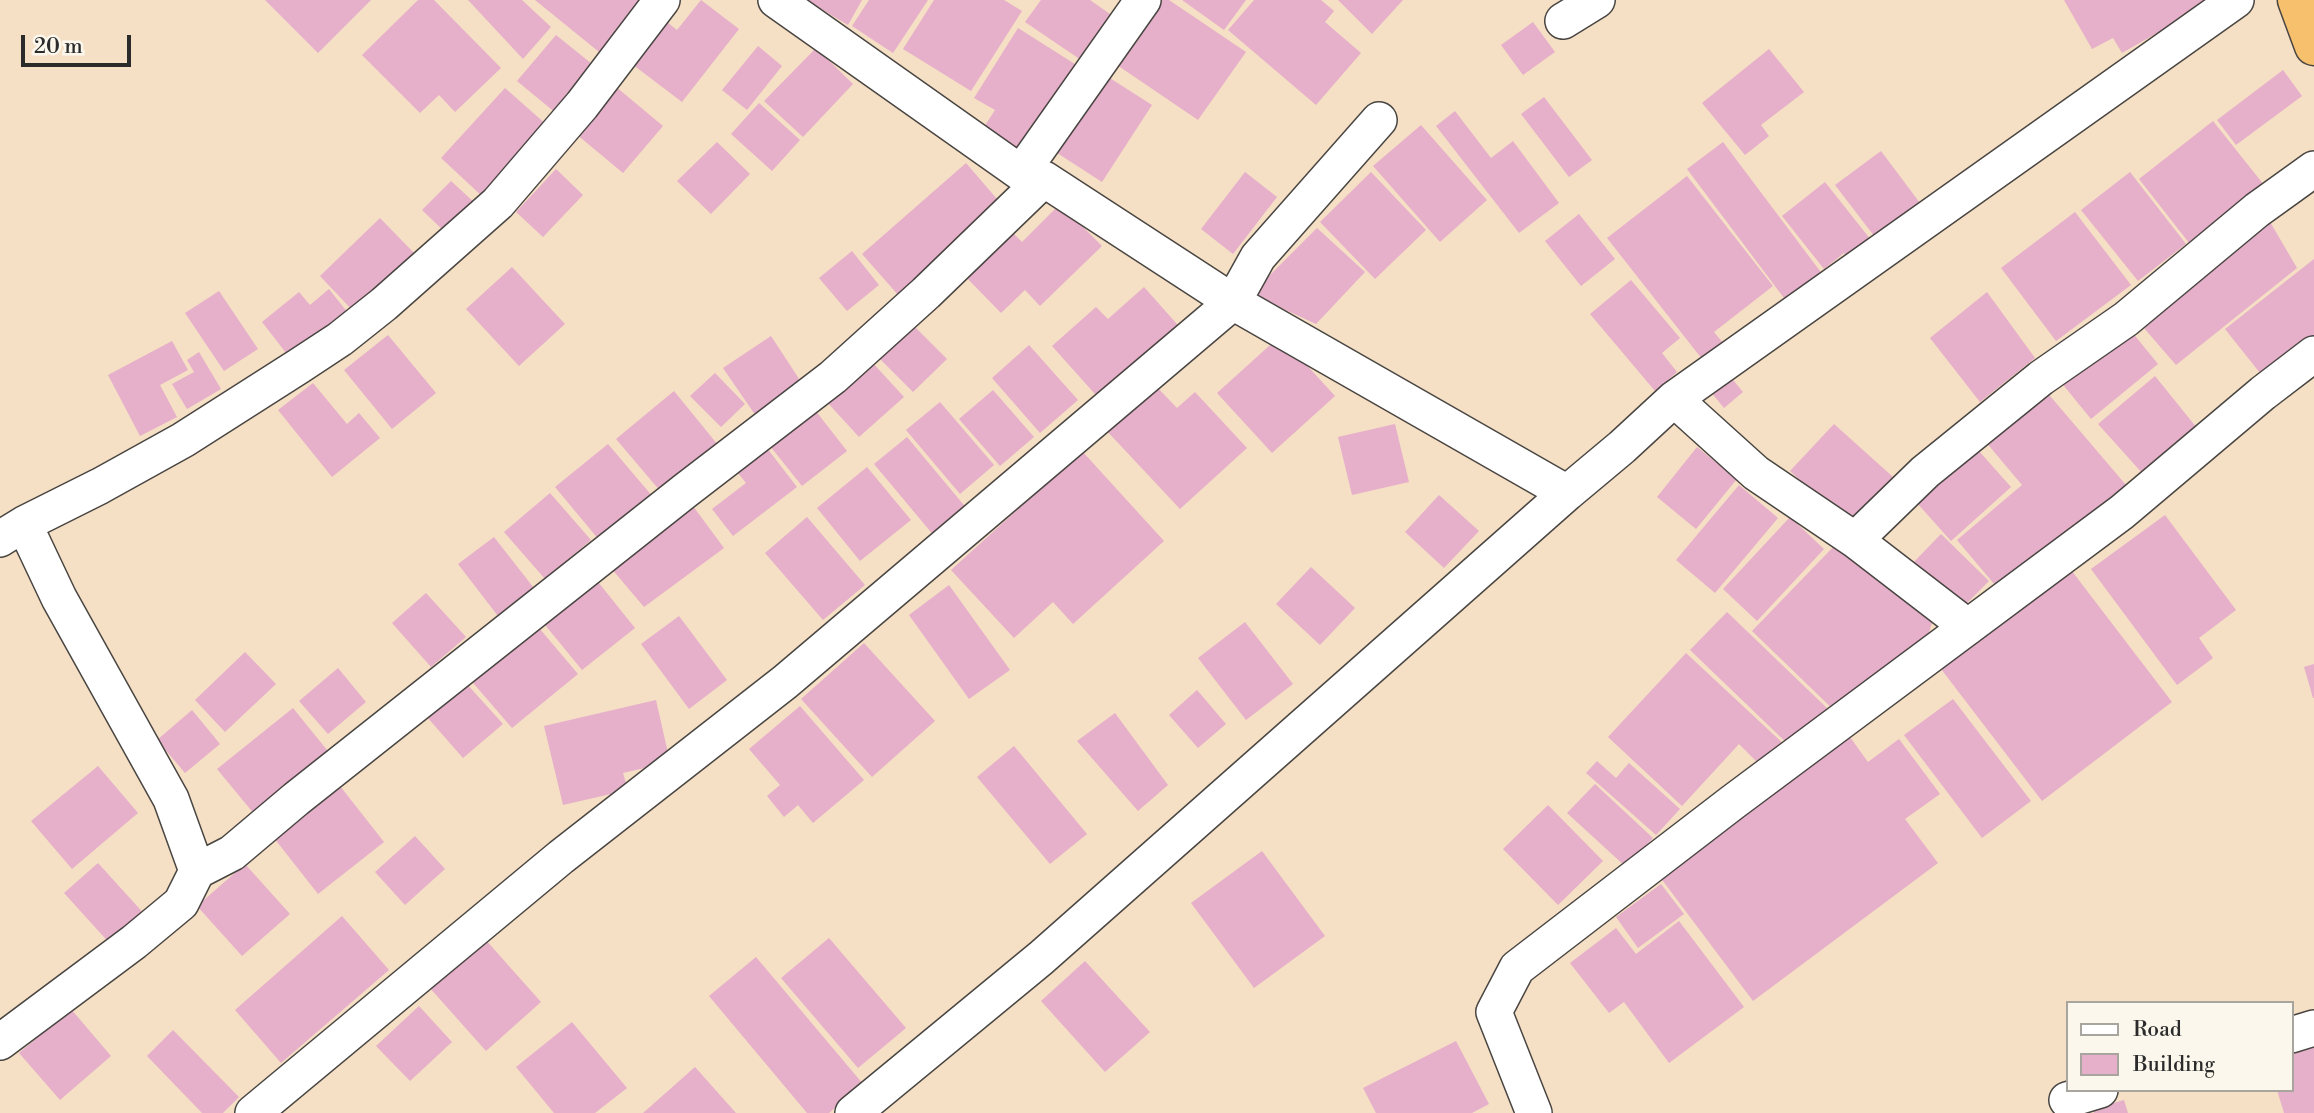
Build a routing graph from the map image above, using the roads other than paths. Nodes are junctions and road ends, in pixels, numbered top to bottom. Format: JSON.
{"nodes":[{"id":1,"x":662,"y":0,"type":"edge"},
{"id":2,"x":776,"y":0,"type":"edge"},
{"id":3,"x":1143,"y":0,"type":"edge"},
{"id":4,"x":1597,"y":0,"type":"edge"},
{"id":5,"x":2236,"y":0,"type":"edge"},
{"id":6,"x":2297,"y":0,"type":"edge"},
{"id":7,"x":1563,"y":21,"type":"dead end"},
{"id":8,"x":2314,"y":46,"type":"edge"},
{"id":9,"x":1379,"y":120,"type":"dead end"},
{"id":10,"x":2314,"y":169,"type":"edge"},
{"id":11,"x":1032,"y":176,"type":"junction"},
{"id":12,"x":1233,"y":302,"type":"junction"},
{"id":13,"x":2314,"y":354,"type":"edge"},
{"id":14,"x":1674,"y":399,"type":"junction"},
{"id":15,"x":1567,"y":493,"type":"junction"},
{"id":16,"x":12,"y":531,"type":"edge"},
{"id":17,"x":1855,"y":540,"type":"junction"},
{"id":18,"x":1968,"y":627,"type":"junction"},
{"id":19,"x":197,"y":871,"type":"junction"},
{"id":20,"x":2314,"y":1028,"type":"edge"},
{"id":21,"x":2293,"y":1034,"type":"edge"},
{"id":22,"x":0,"y":1042,"type":"edge"},
{"id":23,"x":2093,"y":1092,"type":"edge"},
{"id":24,"x":2067,"y":1100,"type":"dead end"},
{"id":25,"x":253,"y":1113,"type":"edge"},
{"id":26,"x":853,"y":1113,"type":"edge"},
{"id":27,"x":1534,"y":1113,"type":"edge"}],
"edges":[{"from":1,"to":16,"type":"street"},
{"from":2,"to":11,"type":"street"},
{"from":3,"to":11,"type":"street"},
{"from":4,"to":7,"type":"street"},
{"from":5,"to":14,"type":"street"},
{"from":6,"to":8,"type":"highway"},
{"from":9,"to":12,"type":"street"},
{"from":10,"to":17,"type":"street"},
{"from":11,"to":12,"type":"street"},
{"from":11,"to":19,"type":"street"},
{"from":12,"to":15,"type":"street"},
{"from":12,"to":25,"type":"street"},
{"from":13,"to":18,"type":"street"},
{"from":14,"to":15,"type":"street"},
{"from":14,"to":17,"type":"street"},
{"from":15,"to":26,"type":"street"},
{"from":16,"to":19,"type":"street"},
{"from":17,"to":18,"type":"street"},
{"from":18,"to":27,"type":"street"},
{"from":19,"to":22,"type":"street"},
{"from":20,"to":21,"type":"street"},
{"from":23,"to":24,"type":"street"}]}
